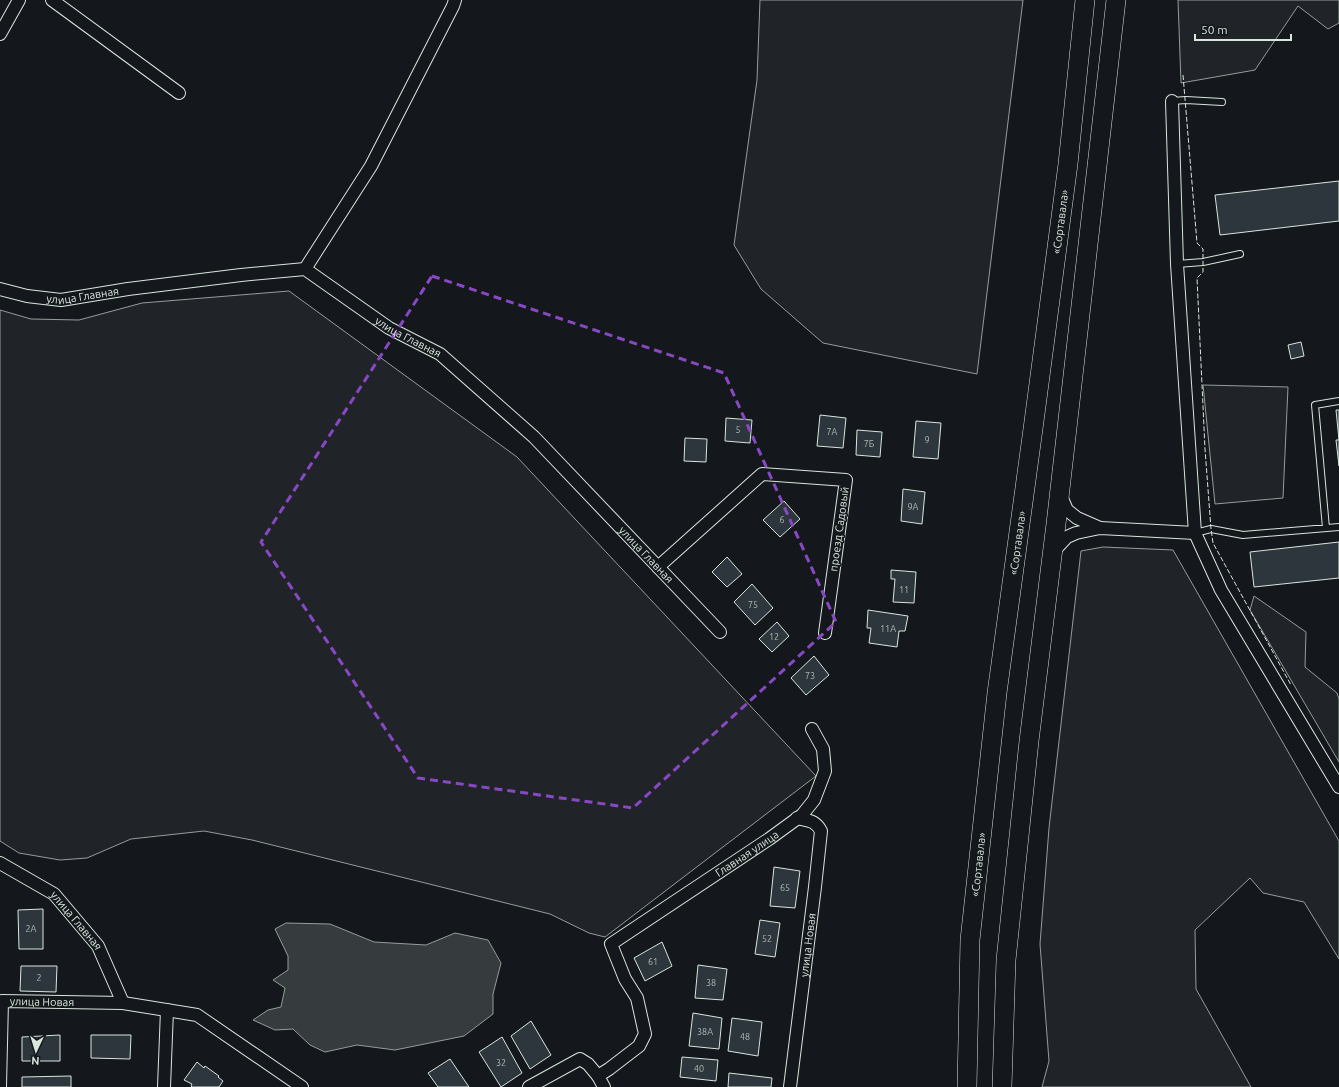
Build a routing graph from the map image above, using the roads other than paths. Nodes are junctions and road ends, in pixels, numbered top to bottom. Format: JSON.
{"nodes":[{"id":1,"x":20,"y":0,"type":"edge"},
{"id":2,"x":52,"y":0,"type":"edge"},
{"id":3,"x":455,"y":0,"type":"edge"},
{"id":4,"x":1084,"y":0,"type":"edge"},
{"id":5,"x":1116,"y":0,"type":"edge"},
{"id":6,"x":0,"y":34,"type":"edge"},
{"id":7,"x":179,"y":93,"type":"dead end"},
{"id":8,"x":1172,"y":102,"type":"joint"},
{"id":9,"x":1222,"y":102,"type":"dead end"},
{"id":10,"x":1240,"y":254,"type":"dead end"},
{"id":11,"x":1177,"y":264,"type":"junction"},
{"id":12,"x":305,"y":269,"type":"junction"},
{"id":13,"x":0,"y":289,"type":"edge"},
{"id":14,"x":1339,"y":401,"type":"edge"},
{"id":15,"x":1060,"y":493,"type":"junction"},
{"id":16,"x":1339,"y":527,"type":"edge"},
{"id":17,"x":1100,"y":528,"type":"junction"},
{"id":18,"x":1326,"y":528,"type":"junction"},
{"id":19,"x":1195,"y":533,"type":"junction"},
{"id":20,"x":1053,"y":552,"type":"junction"},
{"id":21,"x":658,"y":567,"type":"junction"},
{"id":22,"x":720,"y":632,"type":"dead end"},
{"id":23,"x":825,"y":633,"type":"dead end"},
{"id":24,"x":812,"y":729,"type":"dead end"},
{"id":25,"x":1339,"y":786,"type":"edge"},
{"id":26,"x":797,"y":818,"type":"junction"},
{"id":27,"x":0,"y":863,"type":"edge"},
{"id":28,"x":123,"y":1003,"type":"junction"},
{"id":29,"x":168,"y":1010,"type":"junction"},
{"id":30,"x":598,"y":1076,"type":"junction"},
{"id":31,"x":0,"y":1086,"type":"edge"},
{"id":32,"x":164,"y":1087,"type":"edge"},
{"id":33,"x":302,"y":1087,"type":"edge"},
{"id":34,"x":529,"y":1087,"type":"edge"},
{"id":35,"x":604,"y":1087,"type":"edge"},
{"id":36,"x":790,"y":1087,"type":"edge"},
{"id":37,"x":967,"y":1087,"type":"edge"},
{"id":38,"x":1002,"y":1087,"type":"edge"}],
"edges":[{"from":1,"to":6,"type":"street"},
{"from":2,"to":7,"type":"street"},
{"from":3,"to":12,"type":"street"},
{"from":4,"to":37,"type":"highway","name":"«Сортавала»"},
{"from":5,"to":15,"type":"highway"},
{"from":8,"to":9,"type":"lane"},
{"from":8,"to":11,"type":"street"},
{"from":10,"to":11,"type":"lane"},
{"from":11,"to":19,"type":"street"},
{"from":12,"to":13,"type":"street","name":"улица Главная"},
{"from":12,"to":21,"type":"street","name":"улица Главная"},
{"from":14,"to":18,"type":"lane"},
{"from":15,"to":17,"type":"street"},
{"from":15,"to":20,"type":"highway"},
{"from":16,"to":18,"type":"lane"},
{"from":17,"to":19,"type":"street"},
{"from":17,"to":20,"type":"street"},
{"from":18,"to":19,"type":"lane"},
{"from":19,"to":25,"type":"street"},
{"from":20,"to":38,"type":"highway"},
{"from":21,"to":22,"type":"street","name":"улица Главная"},
{"from":21,"to":23,"type":"street","name":"проезд Садовый"},
{"from":24,"to":26,"type":"street","name":"Главная улица"},
{"from":26,"to":30,"type":"street","name":"Главная улица"},
{"from":26,"to":36,"type":"street","name":"улица Новая"},
{"from":27,"to":28,"type":"street","name":"улица Главная"},
{"from":28,"to":29,"type":"street","name":"улица Новая"},
{"from":28,"to":31,"type":"street","name":"улица Новая"},
{"from":29,"to":32,"type":"street"},
{"from":29,"to":33,"type":"street","name":"улица Новая"},
{"from":30,"to":34,"type":"street"},
{"from":30,"to":35,"type":"street"}]}
